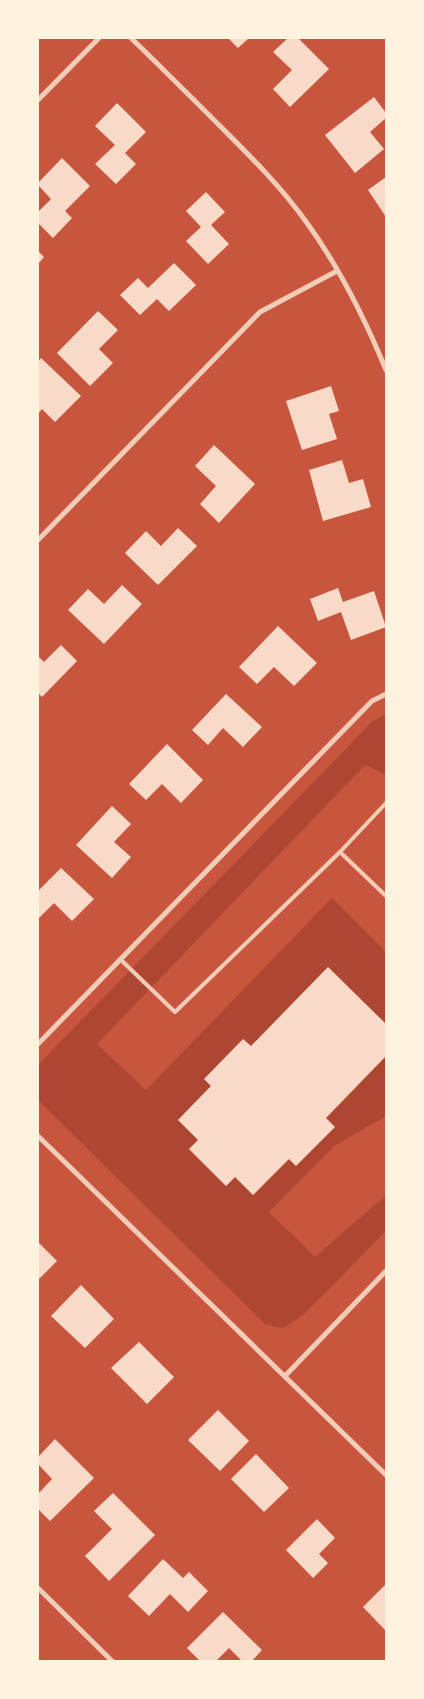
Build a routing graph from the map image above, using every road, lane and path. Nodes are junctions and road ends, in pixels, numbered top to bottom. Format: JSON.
{"nodes":[{"id":1,"x":99,"y":38,"type":"edge"},
{"id":2,"x":131,"y":38,"type":"edge"},
{"id":3,"x":38,"y":100,"type":"edge"},
{"id":4,"x":337,"y":271,"type":"junction"},
{"id":5,"x":386,"y":370,"type":"edge"},
{"id":6,"x":38,"y":540,"type":"edge"},
{"id":7,"x":386,"y":694,"type":"edge"},
{"id":8,"x":386,"y":803,"type":"edge"},
{"id":9,"x":340,"y":852,"type":"junction"},
{"id":10,"x":386,"y":896,"type":"edge"},
{"id":11,"x":120,"y":959,"type":"junction"},
{"id":12,"x":38,"y":1044,"type":"edge"},
{"id":13,"x":38,"y":1136,"type":"edge"},
{"id":14,"x":386,"y":1270,"type":"edge"},
{"id":15,"x":285,"y":1376,"type":"junction"},
{"id":16,"x":386,"y":1475,"type":"edge"},
{"id":17,"x":38,"y":1588,"type":"edge"},
{"id":18,"x":113,"y":1662,"type":"edge"}],
"edges":[{"from":1,"to":3,"type":"street"},
{"from":2,"to":4,"type":"street"},
{"from":4,"to":5,"type":"street"},
{"from":4,"to":6,"type":"street"},
{"from":7,"to":11,"type":"street"},
{"from":8,"to":9,"type":"lane"},
{"from":9,"to":10,"type":"lane"},
{"from":9,"to":11,"type":"lane"},
{"from":11,"to":12,"type":"street"},
{"from":13,"to":15,"type":"street"},
{"from":14,"to":15,"type":"street"},
{"from":15,"to":16,"type":"street"},
{"from":17,"to":18,"type":"street"}]}
